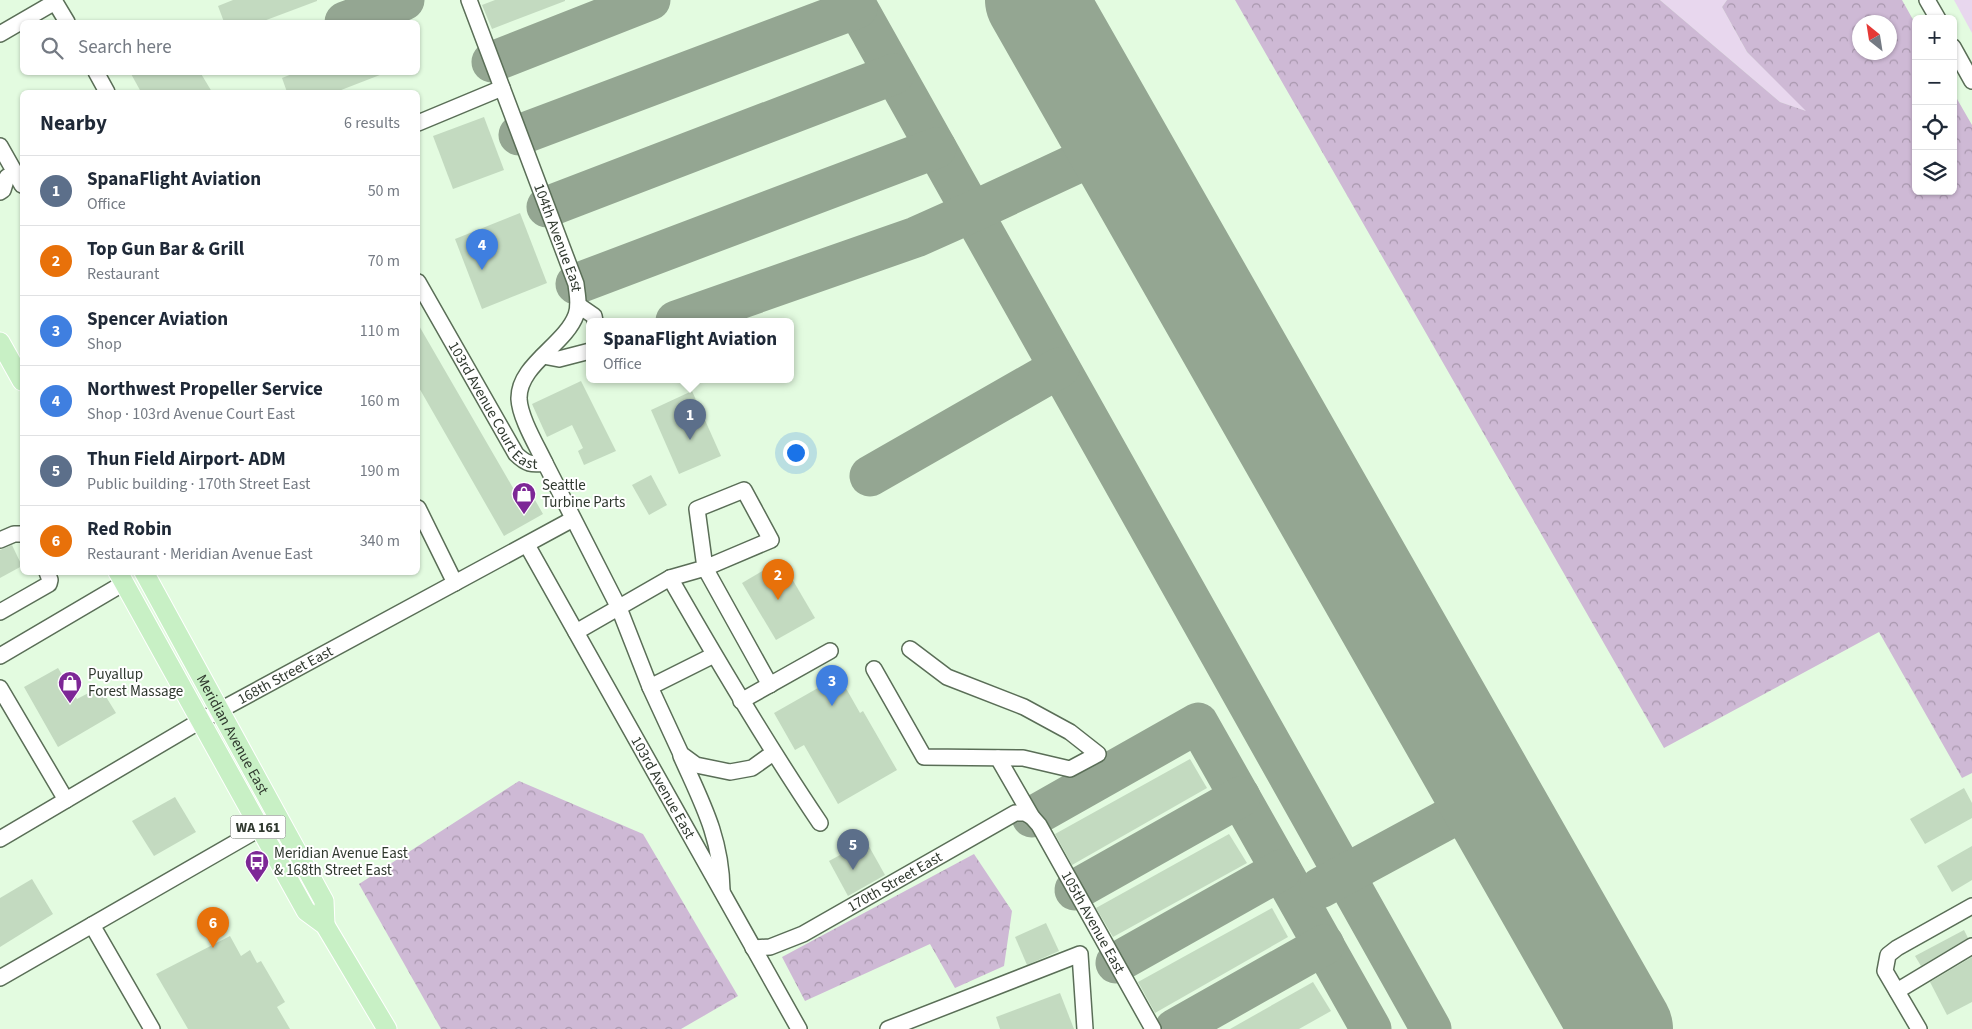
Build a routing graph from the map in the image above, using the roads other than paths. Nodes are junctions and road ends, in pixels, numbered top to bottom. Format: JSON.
{"nodes":[{"id":1,"x":469,"y":0,"type":"edge"},
{"id":2,"x":1928,"y":0,"type":"edge"},
{"id":3,"x":1936,"y":15,"type":"edge"},
{"id":4,"x":24,"y":20,"type":"edge"},
{"id":5,"x":66,"y":20,"type":"edge"},
{"id":6,"x":20,"y":23,"type":"edge"},
{"id":7,"x":0,"y":34,"type":"edge"},
{"id":8,"x":1957,"y":54,"type":"edge"},
{"id":9,"x":98,"y":75,"type":"edge"},
{"id":10,"x":1972,"y":81,"type":"edge"},
{"id":11,"x":502,"y":88,"type":"junction"},
{"id":12,"x":106,"y":90,"type":"edge"},
{"id":13,"x":420,"y":122,"type":"edge"},
{"id":14,"x":0,"y":146,"type":"edge"},
{"id":15,"x":14,"y":177,"type":"edge"},
{"id":16,"x":0,"y":192,"type":"edge"},
{"id":17,"x":420,"y":286,"type":"edge"},
{"id":18,"x":578,"y":305,"type":"junction"},
{"id":19,"x":594,"y":318,"type":"edge"},
{"id":20,"x":0,"y":342,"type":"edge"},
{"id":21,"x":586,"y":351,"type":"edge"},
{"id":22,"x":543,"y":356,"type":"junction"},
{"id":23,"x":20,"y":378,"type":"edge"},
{"id":24,"x":545,"y":463,"type":"junction"},
{"id":25,"x":574,"y":519,"type":"junction"},
{"id":26,"x":422,"y":529,"type":"edge"},
{"id":27,"x":20,"y":534,"type":"edge"},
{"id":28,"x":0,"y":540,"type":"edge"},
{"id":29,"x":527,"y":545,"type":"junction"},
{"id":30,"x":704,"y":568,"type":"junction"},
{"id":31,"x":146,"y":575,"type":"edge"},
{"id":32,"x":48,"y":578,"type":"edge"},
{"id":33,"x":121,"y":578,"type":"edge"},
{"id":34,"x":670,"y":578,"type":"junction"},
{"id":35,"x":456,"y":583,"type":"junction"},
{"id":36,"x":619,"y":608,"type":"junction"},
{"id":37,"x":0,"y":612,"type":"edge"},
{"id":38,"x":576,"y":632,"type":"junction"},
{"id":39,"x":910,"y":649,"type":"dead end"},
{"id":40,"x":830,"y":651,"type":"dead end"},
{"id":41,"x":714,"y":655,"type":"junction"},
{"id":42,"x":0,"y":656,"type":"edge"},
{"id":43,"x":874,"y":669,"type":"dead end"},
{"id":44,"x":770,"y":684,"type":"junction"},
{"id":45,"x":650,"y":687,"type":"junction"},
{"id":46,"x":0,"y":688,"type":"edge"},
{"id":47,"x":741,"y":701,"type":"junction"},
{"id":48,"x":221,"y":710,"type":"junction"},
{"id":49,"x":200,"y":721,"type":"junction"},
{"id":50,"x":681,"y":754,"type":"junction"},
{"id":51,"x":773,"y":754,"type":"junction"},
{"id":52,"x":998,"y":758,"type":"junction"},
{"id":53,"x":66,"y":800,"type":"junction"},
{"id":54,"x":1032,"y":817,"type":"junction"},
{"id":55,"x":820,"y":823,"type":"dead end"},
{"id":56,"x":258,"y":829,"type":"junction"},
{"id":57,"x":0,"y":839,"type":"edge"},
{"id":58,"x":722,"y":891,"type":"junction"},
{"id":59,"x":1972,"y":906,"type":"edge"},
{"id":60,"x":92,"y":925,"type":"junction"},
{"id":61,"x":325,"y":925,"type":"junction"},
{"id":62,"x":1972,"y":946,"type":"edge"},
{"id":63,"x":753,"y":948,"type":"junction"},
{"id":64,"x":0,"y":978,"type":"edge"},
{"id":65,"x":1896,"y":991,"type":"junction"},
{"id":66,"x":384,"y":1026,"type":"edge"},
{"id":67,"x":152,"y":1029,"type":"edge"},
{"id":68,"x":798,"y":1029,"type":"edge"},
{"id":69,"x":888,"y":1029,"type":"edge"},
{"id":70,"x":1085,"y":1029,"type":"edge"},
{"id":71,"x":1153,"y":1029,"type":"edge"},
{"id":72,"x":1919,"y":1029,"type":"edge"}],
"edges":[{"from":1,"to":11,"type":"street","name":"104th Avenue East"},
{"from":2,"to":3,"type":"street"},
{"from":4,"to":5,"type":"street"},
{"from":6,"to":7,"type":"street"},
{"from":8,"to":10,"type":"street"},
{"from":9,"to":12,"type":"street"},
{"from":11,"to":13,"type":"street"},
{"from":11,"to":18,"type":"street","name":"104th Avenue East"},
{"from":14,"to":15,"type":"street"},
{"from":15,"to":16,"type":"street"},
{"from":17,"to":24,"type":"street","name":"103rd Avenue Court East"},
{"from":18,"to":19,"type":"street"},
{"from":18,"to":22,"type":"street","name":"104th Avenue East"},
{"from":20,"to":23,"type":"main road"},
{"from":21,"to":22,"type":"street"},
{"from":22,"to":24,"type":"street","name":"104th Avenue East"},
{"from":24,"to":25,"type":"street","name":"103rd Avenue Court East"},
{"from":25,"to":29,"type":"street","name":"168th Street East"},
{"from":25,"to":36,"type":"street","name":"103rd Avenue Court East"},
{"from":26,"to":35,"type":"street"},
{"from":27,"to":28,"type":"street"},
{"from":29,"to":35,"type":"street","name":"168th Street East"},
{"from":29,"to":38,"type":"street","name":"103rd Avenue East"},
{"from":30,"to":30,"type":"street"},
{"from":30,"to":34,"type":"street"},
{"from":30,"to":44,"type":"street"},
{"from":31,"to":48,"type":"main road","name":"Meridian Avenue East","number":"WA 161"},
{"from":32,"to":37,"type":"street"},
{"from":33,"to":42,"type":"street"},
{"from":33,"to":49,"type":"main road","name":"Meridian Avenue East","number":"WA 161"},
{"from":34,"to":36,"type":"street"},
{"from":34,"to":41,"type":"street"},
{"from":35,"to":48,"type":"street","name":"168th Street East"},
{"from":36,"to":38,"type":"street"},
{"from":36,"to":45,"type":"street","name":"103rd Avenue Court East"},
{"from":38,"to":58,"type":"street","name":"103rd Avenue East"},
{"from":39,"to":52,"type":"street"},
{"from":40,"to":44,"type":"street"},
{"from":41,"to":45,"type":"street"},
{"from":41,"to":47,"type":"street"},
{"from":43,"to":52,"type":"street"},
{"from":44,"to":47,"type":"street"},
{"from":45,"to":50,"type":"street","name":"103rd Avenue Court East"},
{"from":46,"to":53,"type":"street"},
{"from":47,"to":51,"type":"street"},
{"from":48,"to":49,"type":"street","name":"168th Street East"},
{"from":48,"to":61,"type":"main road","name":"Meridian Avenue East","number":"WA 161"},
{"from":49,"to":53,"type":"street","name":"168th Street East"},
{"from":49,"to":56,"type":"main road","name":"Meridian Avenue East","number":"WA 161"},
{"from":50,"to":51,"type":"street"},
{"from":50,"to":58,"type":"street","name":"103rd Avenue Court East"},
{"from":51,"to":55,"type":"street"},
{"from":52,"to":54,"type":"street","name":"105th Avenue East"},
{"from":53,"to":57,"type":"street","name":"168th Street East"},
{"from":54,"to":63,"type":"street","name":"170th Street East"},
{"from":54,"to":71,"type":"street","name":"105th Avenue East"},
{"from":56,"to":60,"type":"street"},
{"from":56,"to":61,"type":"main road","name":"Meridian Avenue East","number":"WA 161"},
{"from":58,"to":63,"type":"street","name":"103rd Avenue East"},
{"from":59,"to":65,"type":"street"},
{"from":60,"to":64,"type":"street"},
{"from":60,"to":67,"type":"street"},
{"from":61,"to":66,"type":"main road","name":"Meridian Avenue East","number":"WA 161"},
{"from":62,"to":65,"type":"street"},
{"from":63,"to":68,"type":"street","name":"103rd Avenue East"},
{"from":65,"to":72,"type":"street"},
{"from":69,"to":70,"type":"street"}]}
